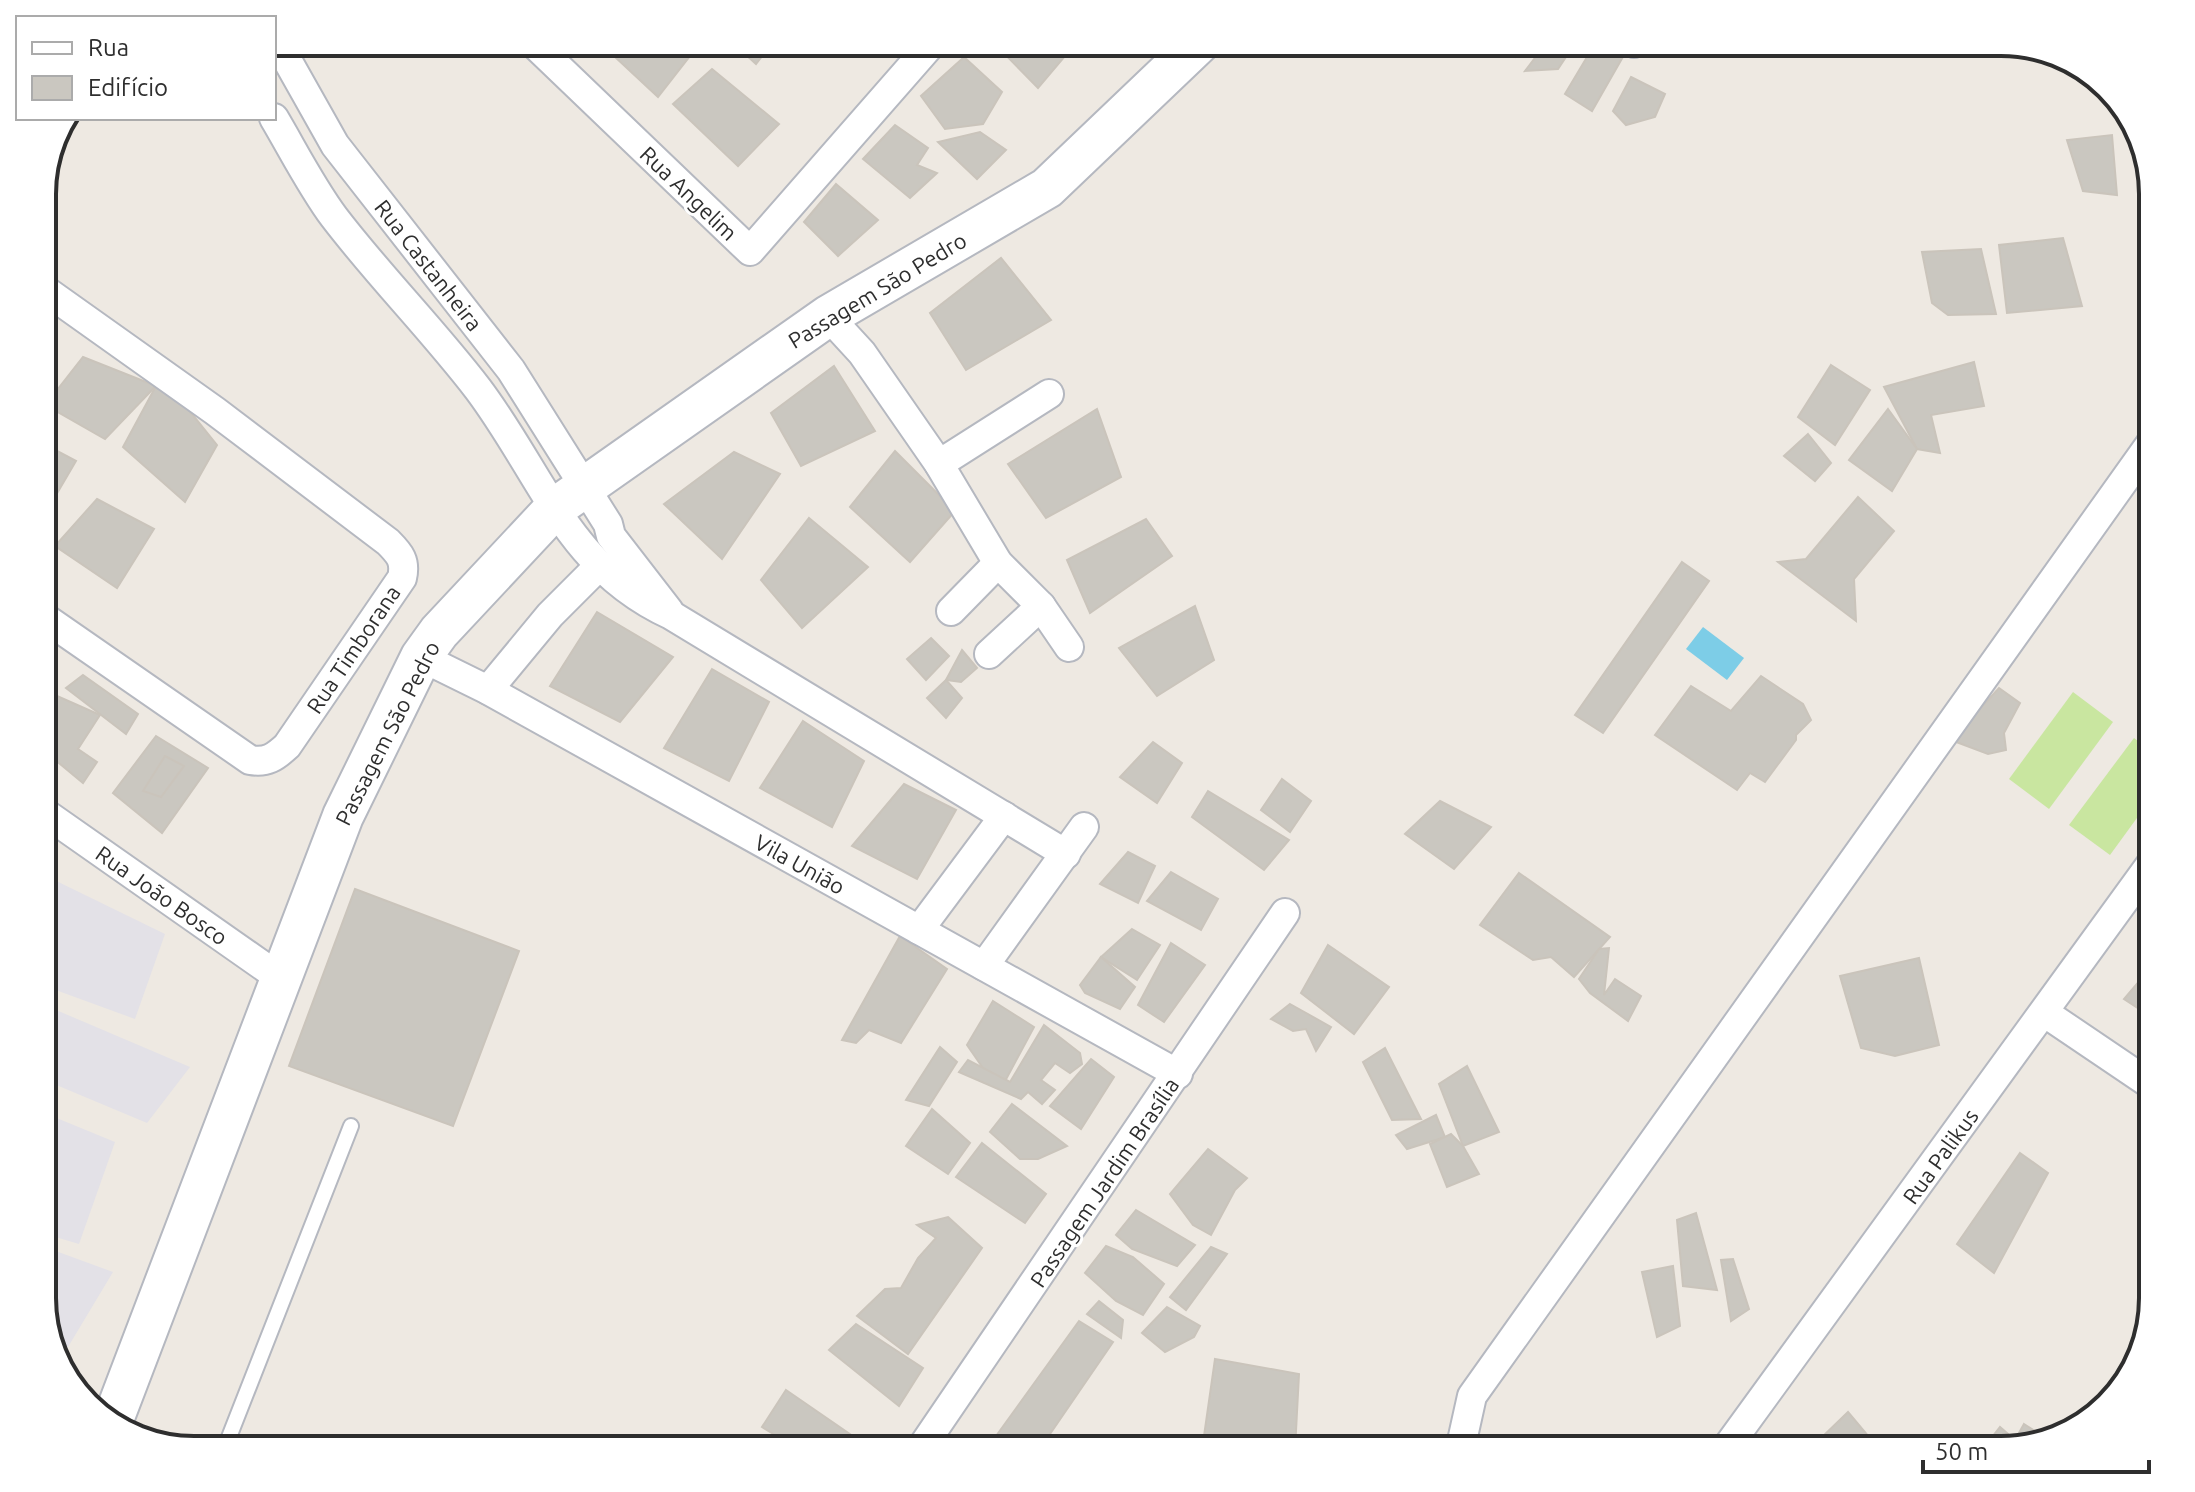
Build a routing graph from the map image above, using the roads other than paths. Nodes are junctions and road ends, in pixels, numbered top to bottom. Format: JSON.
{"nodes":[{"id":1,"x":285,"y":56,"type":"edge"},
{"id":2,"x":547,"y":56,"type":"edge"},
{"id":3,"x":921,"y":56,"type":"edge"},
{"id":4,"x":1185,"y":56,"type":"edge"},
{"id":5,"x":275,"y":120,"type":"edge"},
{"id":6,"x":56,"y":298,"type":"edge"},
{"id":7,"x":828,"y":316,"type":"junction"},
{"id":8,"x":511,"y":370,"type":"junction"},
{"id":9,"x":478,"y":389,"type":"junction"},
{"id":10,"x":1049,"y":394,"type":"dead end"},
{"id":11,"x":2139,"y":460,"type":"edge"},
{"id":12,"x":939,"y":464,"type":"junction"},
{"id":13,"x":570,"y":498,"type":"junction"},
{"id":14,"x":998,"y":563,"type":"junction"},
{"id":15,"x":598,"y":567,"type":"junction"},
{"id":16,"x":1041,"y":606,"type":"junction"},
{"id":17,"x":951,"y":611,"type":"dead end"},
{"id":18,"x":671,"y":615,"type":"junction"},
{"id":19,"x":56,"y":626,"type":"edge"},
{"id":20,"x":1069,"y":647,"type":"dead end"},
{"id":21,"x":989,"y":654,"type":"dead end"},
{"id":22,"x":421,"y":657,"type":"junction"},
{"id":23,"x":488,"y":690,"type":"junction"},
{"id":24,"x":1004,"y":816,"type":"junction"},
{"id":25,"x":56,"y":821,"type":"edge"},
{"id":26,"x":1084,"y":827,"type":"dead end"},
{"id":27,"x":1066,"y":854,"type":"junction"},
{"id":28,"x":2139,"y":881,"type":"edge"},
{"id":29,"x":1285,"y":913,"type":"dead end"},
{"id":30,"x":919,"y":930,"type":"junction"},
{"id":31,"x":984,"y":966,"type":"junction"},
{"id":32,"x":283,"y":980,"type":"junction"},
{"id":33,"x":2045,"y":1013,"type":"junction"},
{"id":34,"x":1178,"y":1074,"type":"junction"},
{"id":35,"x":2139,"y":1077,"type":"edge"},
{"id":36,"x":351,"y":1126,"type":"dead end"},
{"id":37,"x":116,"y":1412,"type":"edge"},
{"id":38,"x":229,"y":1436,"type":"edge"},
{"id":39,"x":930,"y":1436,"type":"edge"},
{"id":40,"x":1460,"y":1436,"type":"edge"},
{"id":41,"x":1735,"y":1436,"type":"edge"}],
"edges":[{"from":1,"to":8,"type":"street","name":"Rua Castanheira"},
{"from":2,"to":3,"type":"street","name":"Rua Angelim"},
{"from":4,"to":7,"type":"street","name":"Passagem São Pedro"},
{"from":5,"to":9,"type":"street","name":"Rua Castanheira"},
{"from":6,"to":19,"type":"street","name":"Rua Timborana"},
{"from":7,"to":12,"type":"street"},
{"from":7,"to":13,"type":"street","name":"Passagem São Pedro"},
{"from":8,"to":9,"type":"street"},
{"from":8,"to":13,"type":"street","name":"Rua Castanheira"},
{"from":9,"to":13,"type":"street","name":"Rua Castanheira"},
{"from":10,"to":12,"type":"street"},
{"from":11,"to":40,"type":"street"},
{"from":12,"to":14,"type":"street"},
{"from":13,"to":15,"type":"street"},
{"from":13,"to":18,"type":"street"},
{"from":13,"to":22,"type":"street","name":"Passagem São Pedro"},
{"from":14,"to":16,"type":"street"},
{"from":14,"to":17,"type":"street"},
{"from":15,"to":18,"type":"street"},
{"from":15,"to":23,"type":"street"},
{"from":16,"to":20,"type":"street"},
{"from":16,"to":21,"type":"street"},
{"from":18,"to":24,"type":"street"},
{"from":22,"to":23,"type":"street","name":"Vila União"},
{"from":22,"to":32,"type":"street","name":"Passagem São Pedro"},
{"from":23,"to":30,"type":"street","name":"Vila União"},
{"from":24,"to":27,"type":"street"},
{"from":24,"to":30,"type":"street"},
{"from":25,"to":32,"type":"street","name":"Rua João Bosco"},
{"from":26,"to":27,"type":"street"},
{"from":27,"to":31,"type":"street"},
{"from":28,"to":33,"type":"street","name":"Rua Palikus"},
{"from":29,"to":34,"type":"street","name":"Passagem Jardim Brasília"},
{"from":30,"to":31,"type":"street","name":"Vila União"},
{"from":31,"to":34,"type":"street","name":"Vila União"},
{"from":32,"to":37,"type":"street","name":"Passagem São Pedro"},
{"from":33,"to":35,"type":"street"},
{"from":33,"to":41,"type":"street","name":"Rua Palikus"},
{"from":34,"to":39,"type":"street","name":"Passagem Jardim Brasília"},
{"from":36,"to":38,"type":"lane"}]}
